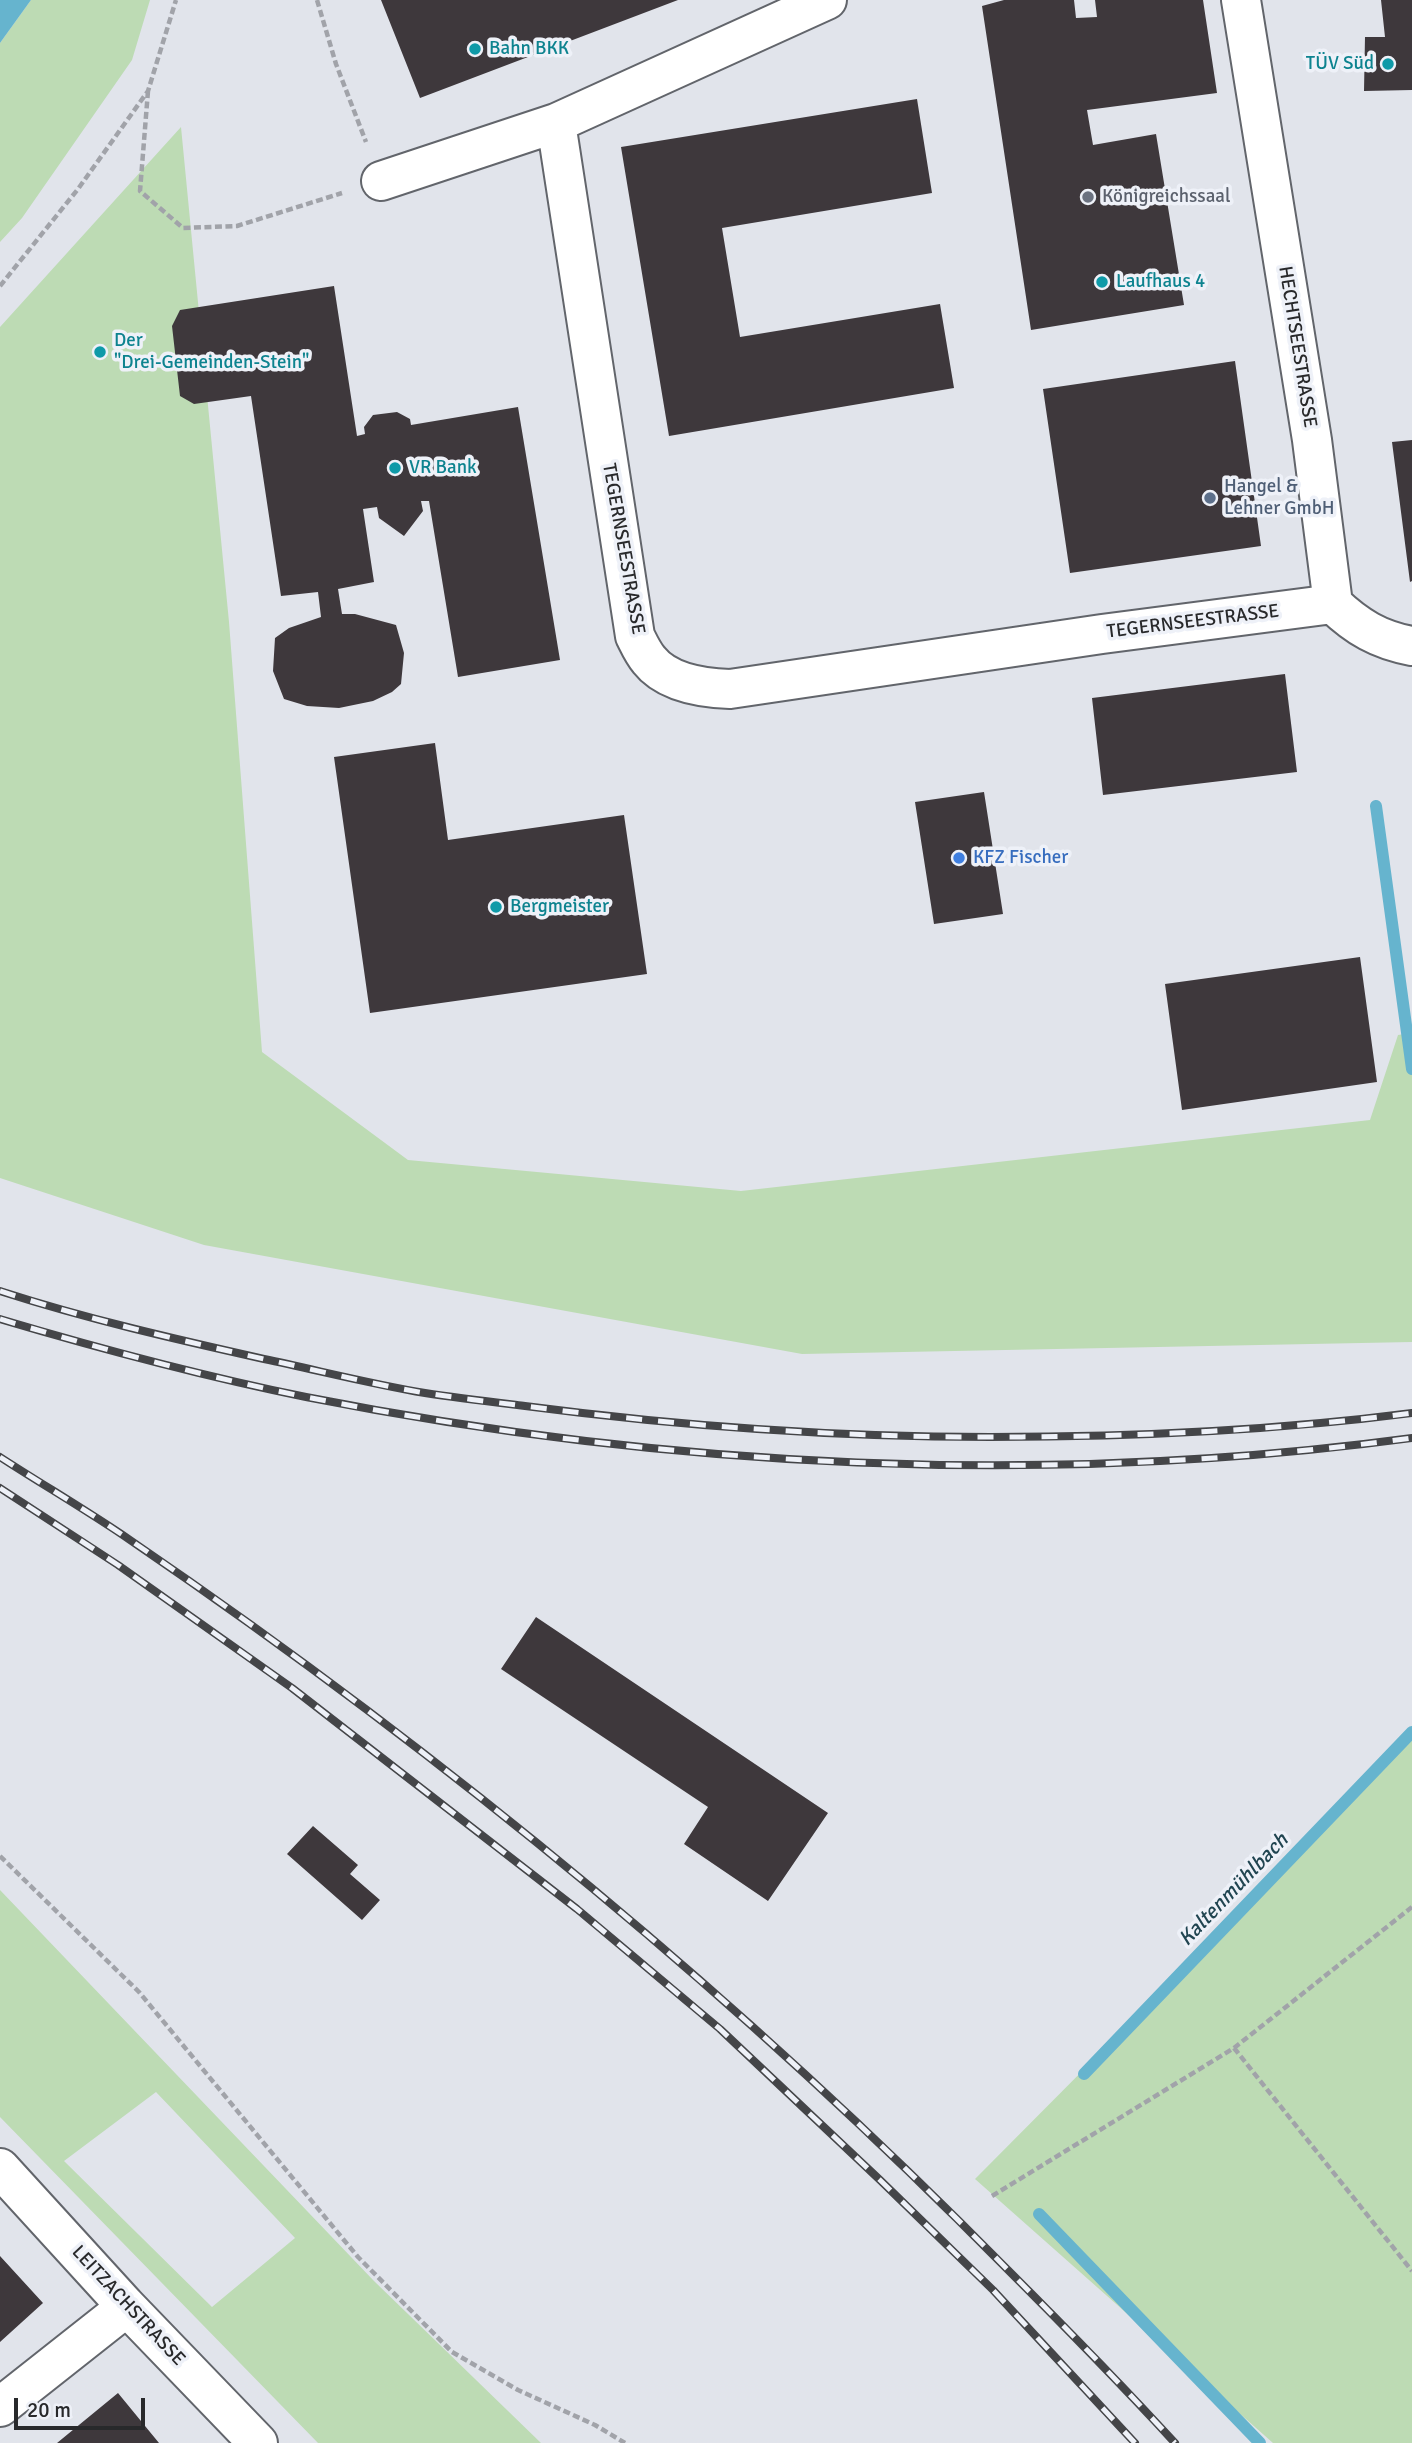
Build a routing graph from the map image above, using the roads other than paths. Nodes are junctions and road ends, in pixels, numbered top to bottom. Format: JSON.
{"nodes":[{"id":1,"x":827,"y":0,"type":"edge"},
{"id":2,"x":1241,"y":0,"type":"edge"},
{"id":3,"x":556,"y":123,"type":"junction"},
{"id":4,"x":381,"y":181,"type":"road end"},
{"id":5,"x":1333,"y":604,"type":"junction"},
{"id":6,"x":1412,"y":646,"type":"edge"},
{"id":7,"x":0,"y":2168,"type":"edge"},
{"id":8,"x":125,"y":2305,"type":"junction"},
{"id":9,"x":0,"y":2407,"type":"edge"},
{"id":10,"x":258,"y":2443,"type":"edge"}],
"edges":[{"from":1,"to":3,"type":"street"},
{"from":2,"to":5,"type":"street","name":"HECHTSEESTRASSE"},
{"from":3,"to":4,"type":"street"},
{"from":3,"to":5,"type":"street","name":"TEGERNSEESTRASSE"},
{"from":5,"to":6,"type":"street"},
{"from":7,"to":8,"type":"street","name":"LEITZACHSTRASSE"},
{"from":8,"to":9,"type":"street"},
{"from":8,"to":10,"type":"street","name":"LEITZACHSTRASSE"}]}
